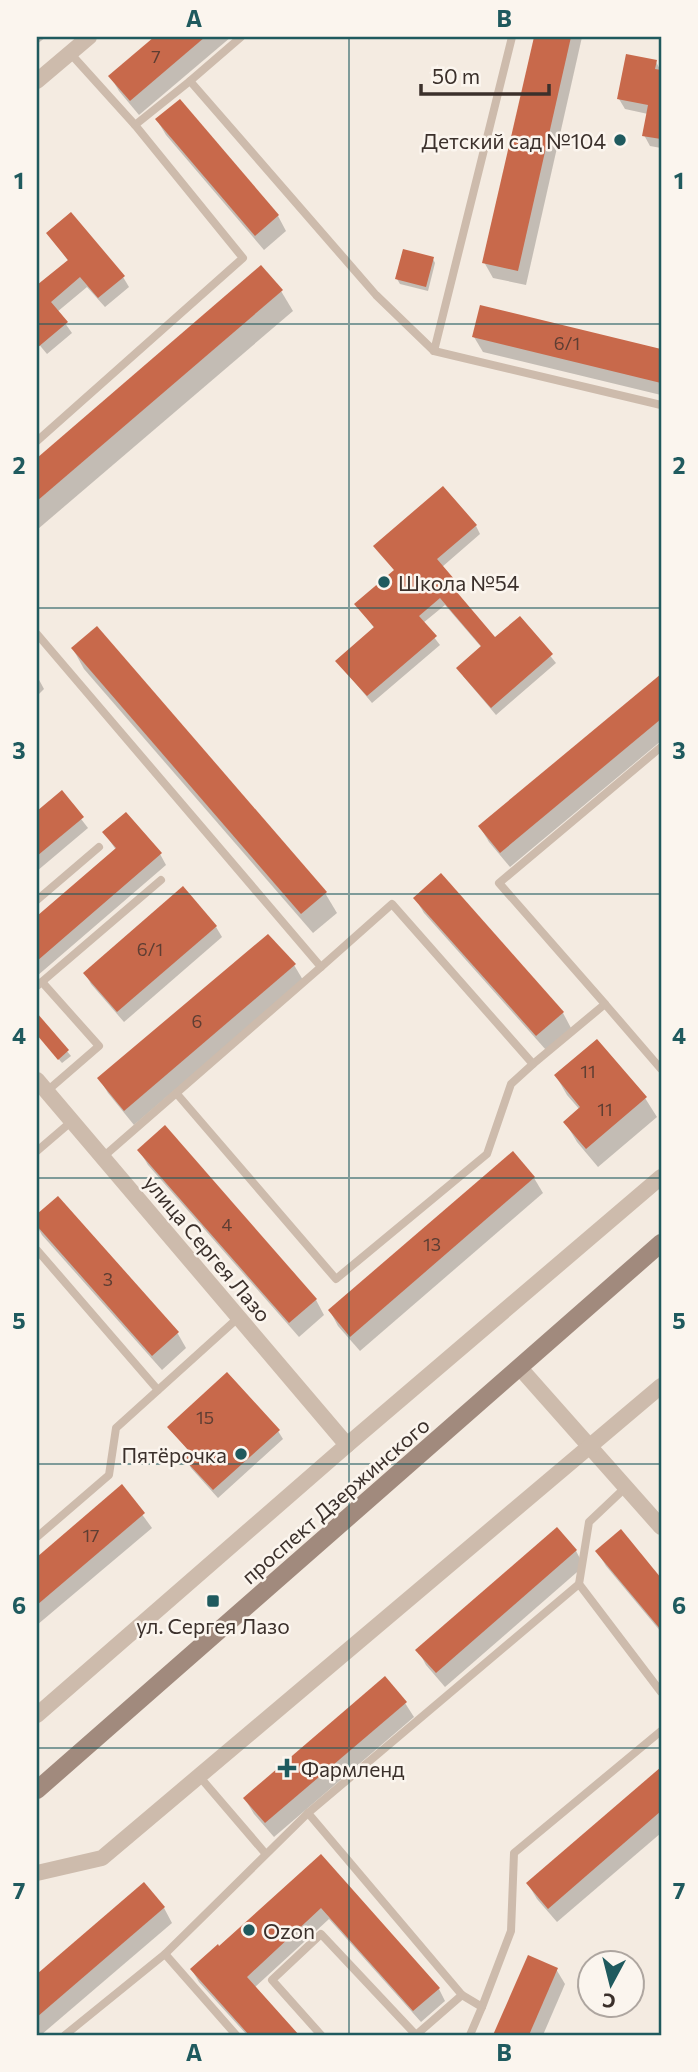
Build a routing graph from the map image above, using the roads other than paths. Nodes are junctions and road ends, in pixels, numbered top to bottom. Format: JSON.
{"nodes":[{"id":1,"x":89,"y":37,"type":"edge"},
{"id":2,"x":241,"y":37,"type":"edge"},
{"id":3,"x":512,"y":37,"type":"edge"},
{"id":4,"x":70,"y":53,"type":"junction"},
{"id":5,"x":37,"y":81,"type":"edge"},
{"id":6,"x":190,"y":81,"type":"junction"},
{"id":7,"x":135,"y":125,"type":"junction"},
{"id":8,"x":434,"y":351,"type":"junction"},
{"id":9,"x":661,"y":405,"type":"edge"},
{"id":10,"x":37,"y":441,"type":"edge"},
{"id":11,"x":37,"y":634,"type":"edge"},
{"id":12,"x":661,"y":747,"type":"edge"},
{"id":13,"x":99,"y":847,"type":"dead end"},
{"id":14,"x":161,"y":880,"type":"dead end"},
{"id":15,"x":37,"y":900,"type":"edge"},
{"id":16,"x":321,"y":967,"type":"junction"},
{"id":17,"x":39,"y":984,"type":"edge"},
{"id":18,"x":605,"y":1004,"type":"junction"},
{"id":19,"x":533,"y":1064,"type":"junction"},
{"id":20,"x":661,"y":1069,"type":"edge"},
{"id":21,"x":42,"y":1085,"type":"edge"},
{"id":22,"x":177,"y":1094,"type":"junction"},
{"id":23,"x":72,"y":1121,"type":"junction"},
{"id":24,"x":37,"y":1151,"type":"edge"},
{"id":25,"x":103,"y":1157,"type":"junction"},
{"id":26,"x":661,"y":1177,"type":"edge"},
{"id":27,"x":661,"y":1243,"type":"edge"},
{"id":28,"x":37,"y":1250,"type":"edge"},
{"id":29,"x":239,"y":1317,"type":"junction"},
{"id":30,"x":520,"y":1368,"type":"junction"},
{"id":31,"x":661,"y":1386,"type":"edge"},
{"id":32,"x":158,"y":1390,"type":"junction"},
{"id":33,"x":347,"y":1445,"type":"junction"},
{"id":34,"x":591,"y":1447,"type":"junction"},
{"id":35,"x":626,"y":1487,"type":"junction"},
{"id":36,"x":661,"y":1527,"type":"edge"},
{"id":37,"x":37,"y":1537,"type":"edge"},
{"id":38,"x":579,"y":1584,"type":"junction"},
{"id":39,"x":661,"y":1692,"type":"edge"},
{"id":40,"x":37,"y":1715,"type":"edge"},
{"id":41,"x":661,"y":1731,"type":"edge"},
{"id":42,"x":199,"y":1776,"type":"junction"},
{"id":43,"x":37,"y":1790,"type":"edge"},
{"id":44,"x":308,"y":1813,"type":"junction"},
{"id":45,"x":265,"y":1853,"type":"junction"},
{"id":46,"x":37,"y":1873,"type":"edge"},
{"id":47,"x":165,"y":1954,"type":"junction"},
{"id":48,"x":462,"y":1995,"type":"junction"},
{"id":49,"x":482,"y":2007,"type":"junction"},
{"id":50,"x":65,"y":2035,"type":"edge"},
{"id":51,"x":236,"y":2035,"type":"edge"},
{"id":52,"x":321,"y":2035,"type":"edge"},
{"id":53,"x":416,"y":2035,"type":"edge"},
{"id":54,"x":470,"y":2035,"type":"edge"}],
"edges":[{"from":1,"to":4,"type":"street"},
{"from":2,"to":6,"type":"lane"},
{"from":3,"to":8,"type":"lane"},
{"from":4,"to":5,"type":"street"},
{"from":4,"to":7,"type":"lane"},
{"from":6,"to":7,"type":"lane"},
{"from":6,"to":8,"type":"lane"},
{"from":7,"to":10,"type":"lane"},
{"from":8,"to":9,"type":"lane"},
{"from":11,"to":16,"type":"lane"},
{"from":12,"to":18,"type":"lane"},
{"from":13,"to":15,"type":"lane"},
{"from":14,"to":17,"type":"lane"},
{"from":16,"to":19,"type":"lane"},
{"from":16,"to":22,"type":"lane"},
{"from":17,"to":21,"type":"lane"},
{"from":18,"to":19,"type":"lane"},
{"from":18,"to":20,"type":"lane"},
{"from":19,"to":22,"type":"lane"},
{"from":21,"to":23,"type":"street","name":"улица Сергея Лазо"},
{"from":22,"to":25,"type":"lane"},
{"from":23,"to":24,"type":"lane"},
{"from":23,"to":25,"type":"street","name":"улица Сергея Лазо"},
{"from":25,"to":29,"type":"street","name":"улица Сергея Лазо"},
{"from":26,"to":33,"type":"street"},
{"from":27,"to":30,"type":"main road","name":"проспект Дзержинского"},
{"from":28,"to":32,"type":"lane"},
{"from":29,"to":32,"type":"lane"},
{"from":29,"to":33,"type":"street","name":"улица Сергея Лазо"},
{"from":30,"to":34,"type":"street"},
{"from":30,"to":43,"type":"main road","name":"проспект Дзержинского"},
{"from":31,"to":34,"type":"street"},
{"from":32,"to":37,"type":"lane"},
{"from":33,"to":40,"type":"street"},
{"from":34,"to":35,"type":"street"},
{"from":34,"to":42,"type":"street"},
{"from":35,"to":36,"type":"street"},
{"from":35,"to":38,"type":"lane"},
{"from":38,"to":39,"type":"lane"},
{"from":38,"to":44,"type":"lane"},
{"from":41,"to":49,"type":"lane"},
{"from":42,"to":45,"type":"lane"},
{"from":42,"to":46,"type":"street"},
{"from":44,"to":45,"type":"lane"},
{"from":44,"to":48,"type":"lane"},
{"from":45,"to":47,"type":"lane"},
{"from":47,"to":50,"type":"lane"},
{"from":47,"to":51,"type":"lane"},
{"from":48,"to":49,"type":"lane"},
{"from":48,"to":53,"type":"lane"},
{"from":49,"to":54,"type":"lane"},
{"from":52,"to":53,"type":"lane"}]}
